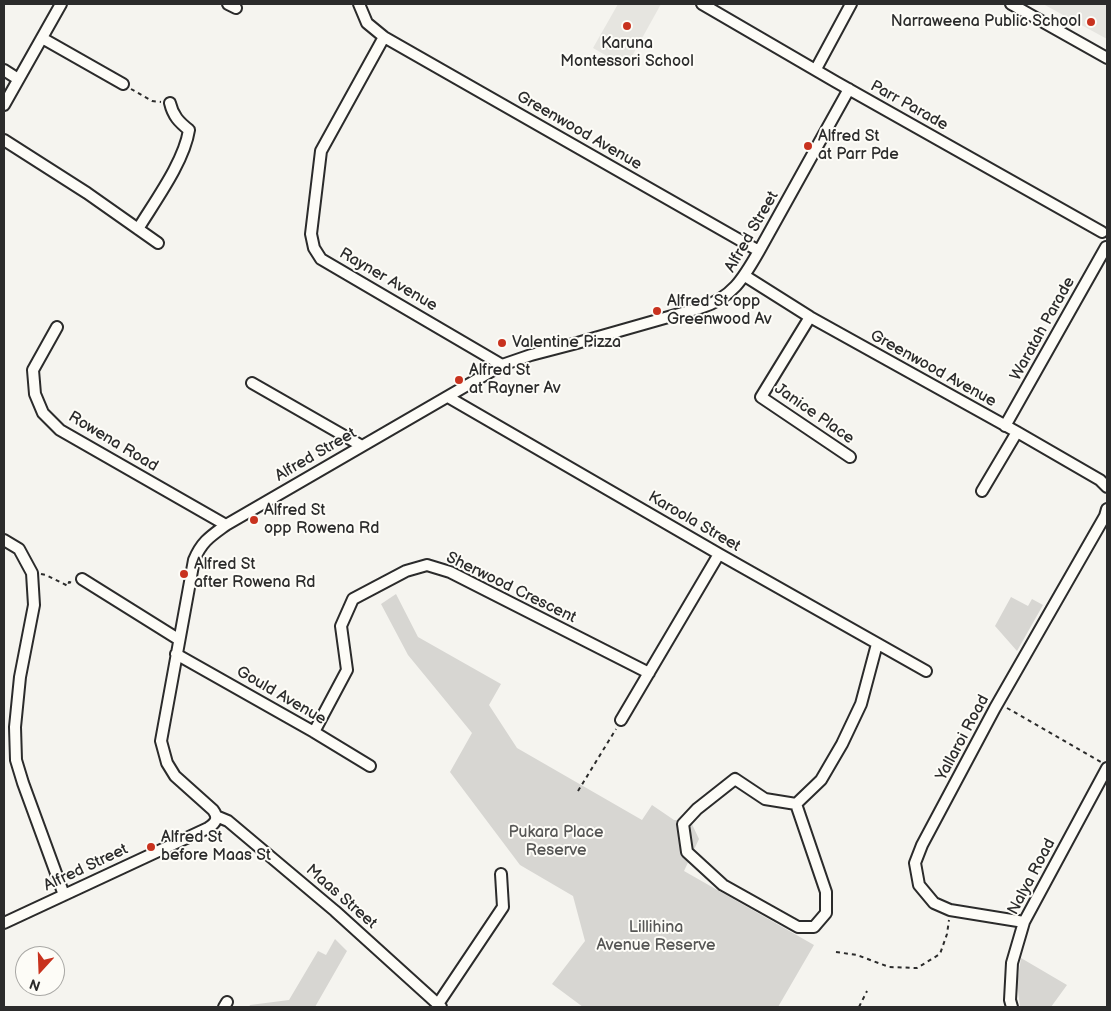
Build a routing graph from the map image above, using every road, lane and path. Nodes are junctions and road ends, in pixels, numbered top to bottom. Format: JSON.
{"nodes":[{"id":1,"x":61,"y":4,"type":"edge"},
{"id":2,"x":359,"y":4,"type":"edge"},
{"id":3,"x":702,"y":4,"type":"edge"},
{"id":4,"x":851,"y":4,"type":"edge"},
{"id":5,"x":1011,"y":4,"type":"edge"},
{"id":6,"x":384,"y":37,"type":"junction"},
{"id":7,"x":42,"y":38,"type":"junction"},
{"id":8,"x":1107,"y":58,"type":"edge"},
{"id":9,"x":816,"y":69,"type":"junction"},
{"id":10,"x":4,"y":70,"type":"edge"},
{"id":11,"x":18,"y":78,"type":"junction"},
{"id":12,"x":123,"y":84,"type":"joint"},
{"id":13,"x":849,"y":89,"type":"junction"},
{"id":14,"x":4,"y":105,"type":"edge"},
{"id":15,"x":167,"y":105,"type":"joint"},
{"id":16,"x":4,"y":140,"type":"edge"},
{"id":17,"x":138,"y":229,"type":"junction"},
{"id":18,"x":1105,"y":230,"type":"edge"},
{"id":19,"x":158,"y":243,"type":"dead end"},
{"id":20,"x":1107,"y":247,"type":"edge"},
{"id":21,"x":759,"y":252,"type":"junction"},
{"id":22,"x":745,"y":276,"type":"junction"},
{"id":23,"x":810,"y":317,"type":"junction"},
{"id":24,"x":56,"y":327,"type":"dead end"},
{"id":25,"x":502,"y":365,"type":"junction"},
{"id":26,"x":252,"y":383,"type":"dead end"},
{"id":27,"x":448,"y":397,"type":"junction"},
{"id":28,"x":1005,"y":426,"type":"junction"},
{"id":29,"x":1017,"y":432,"type":"junction"},
{"id":30,"x":362,"y":446,"type":"junction"},
{"id":31,"x":850,"y":457,"type":"dead end"},
{"id":32,"x":1107,"y":487,"type":"edge"},
{"id":33,"x":982,"y":491,"type":"dead end"},
{"id":34,"x":1107,"y":509,"type":"edge"},
{"id":35,"x":226,"y":525,"type":"junction"},
{"id":36,"x":4,"y":540,"type":"edge"},
{"id":37,"x":720,"y":554,"type":"junction"},
{"id":38,"x":32,"y":573,"type":"junction"},
{"id":39,"x":82,"y":579,"type":"joint"},
{"id":40,"x":178,"y":640,"type":"junction"},
{"id":41,"x":877,"y":644,"type":"junction"},
{"id":42,"x":176,"y":654,"type":"junction"},
{"id":43,"x":926,"y":671,"type":"dead end"},
{"id":44,"x":649,"y":673,"type":"junction"},
{"id":45,"x":998,"y":703,"type":"junction"},
{"id":46,"x":621,"y":720,"type":"joint"},
{"id":47,"x":314,"y":732,"type":"junction"},
{"id":48,"x":370,"y":766,"type":"dead end"},
{"id":49,"x":1107,"y":767,"type":"edge"},
{"id":50,"x":578,"y":791,"type":"dead end"},
{"id":51,"x":796,"y":804,"type":"junction"},
{"id":52,"x":216,"y":816,"type":"junction"},
{"id":53,"x":501,"y":874,"type":"dead end"},
{"id":54,"x":64,"y":895,"type":"junction"},
{"id":55,"x":950,"y":910,"type":"junction"},
{"id":56,"x":4,"y":922,"type":"edge"},
{"id":57,"x":1024,"y":922,"type":"junction"},
{"id":58,"x":836,"y":952,"type":"dead end"},
{"id":59,"x":867,"y":991,"type":"dead end"},
{"id":60,"x":439,"y":1006,"type":"edge"},
{"id":61,"x":858,"y":1007,"type":"edge"},
{"id":62,"x":1012,"y":1007,"type":"edge"}],
"edges":[{"from":1,"to":7,"type":"street"},
{"from":2,"to":6,"type":"street"},
{"from":3,"to":9,"type":"street","name":"Parr Parade"},
{"from":4,"to":9,"type":"street"},
{"from":5,"to":8,"type":"street"},
{"from":6,"to":21,"type":"street","name":"Greenwood Avenue"},
{"from":6,"to":25,"type":"street","name":"Rayner Avenue"},
{"from":7,"to":11,"type":"street"},
{"from":7,"to":12,"type":"street"},
{"from":9,"to":13,"type":"street","name":"Parr Parade"},
{"from":10,"to":11,"type":"street"},
{"from":11,"to":14,"type":"street"},
{"from":12,"to":15,"type":"path"},
{"from":13,"to":18,"type":"street","name":"Parr Parade"},
{"from":13,"to":21,"type":"street","name":"Alfred Street"},
{"from":15,"to":17,"type":"street"},
{"from":16,"to":17,"type":"street"},
{"from":17,"to":19,"type":"street"},
{"from":18,"to":20,"type":"street"},
{"from":20,"to":28,"type":"street","name":"Waratah Parade"},
{"from":21,"to":22,"type":"street","name":"Alfred Street"},
{"from":22,"to":23,"type":"street","name":"Greenwood Avenue"},
{"from":22,"to":25,"type":"street","name":"Alfred Street"},
{"from":23,"to":28,"type":"street","name":"Greenwood Avenue"},
{"from":23,"to":31,"type":"street","name":"Janice Place"},
{"from":24,"to":35,"type":"street","name":"Rowena Road"},
{"from":25,"to":27,"type":"street","name":"Alfred Street"},
{"from":26,"to":30,"type":"street"},
{"from":27,"to":30,"type":"street","name":"Alfred Street"},
{"from":27,"to":37,"type":"street","name":"Karoola Street"},
{"from":28,"to":29,"type":"street","name":"Greenwood Avenue"},
{"from":29,"to":32,"type":"street","name":"Greenwood Avenue"},
{"from":29,"to":33,"type":"street"},
{"from":30,"to":35,"type":"street","name":"Alfred Street"},
{"from":34,"to":45,"type":"street","name":"Yallaroi Road"},
{"from":35,"to":40,"type":"street","name":"Alfred Street"},
{"from":36,"to":38,"type":"street"},
{"from":37,"to":41,"type":"street","name":"Karoola Street"},
{"from":37,"to":44,"type":"street"},
{"from":38,"to":39,"type":"path"},
{"from":38,"to":54,"type":"street"},
{"from":39,"to":40,"type":"street"},
{"from":40,"to":42,"type":"street","name":"Alfred Street"},
{"from":41,"to":43,"type":"street","name":"Karoola Street"},
{"from":41,"to":51,"type":"street"},
{"from":42,"to":47,"type":"street","name":"Gould Avenue"},
{"from":42,"to":52,"type":"street","name":"Alfred Street"},
{"from":44,"to":46,"type":"street"},
{"from":44,"to":47,"type":"street","name":"Sherwood Crescent"},
{"from":45,"to":49,"type":"path"},
{"from":45,"to":55,"type":"street","name":"Yallaroi Road"},
{"from":46,"to":50,"type":"path"},
{"from":47,"to":48,"type":"street","name":"Gould Avenue"},
{"from":49,"to":57,"type":"street","name":"Nalya Road"},
{"from":51,"to":51,"type":"street"},
{"from":52,"to":54,"type":"street","name":"Alfred Street"},
{"from":52,"to":60,"type":"street","name":"Maas Street"},
{"from":53,"to":60,"type":"street"},
{"from":54,"to":56,"type":"street","name":"Alfred Street"},
{"from":55,"to":57,"type":"street","name":"Yallaroi Road"},
{"from":55,"to":58,"type":"path"},
{"from":57,"to":62,"type":"street","name":"Nalya Road"},
{"from":59,"to":61,"type":"path"}]}
